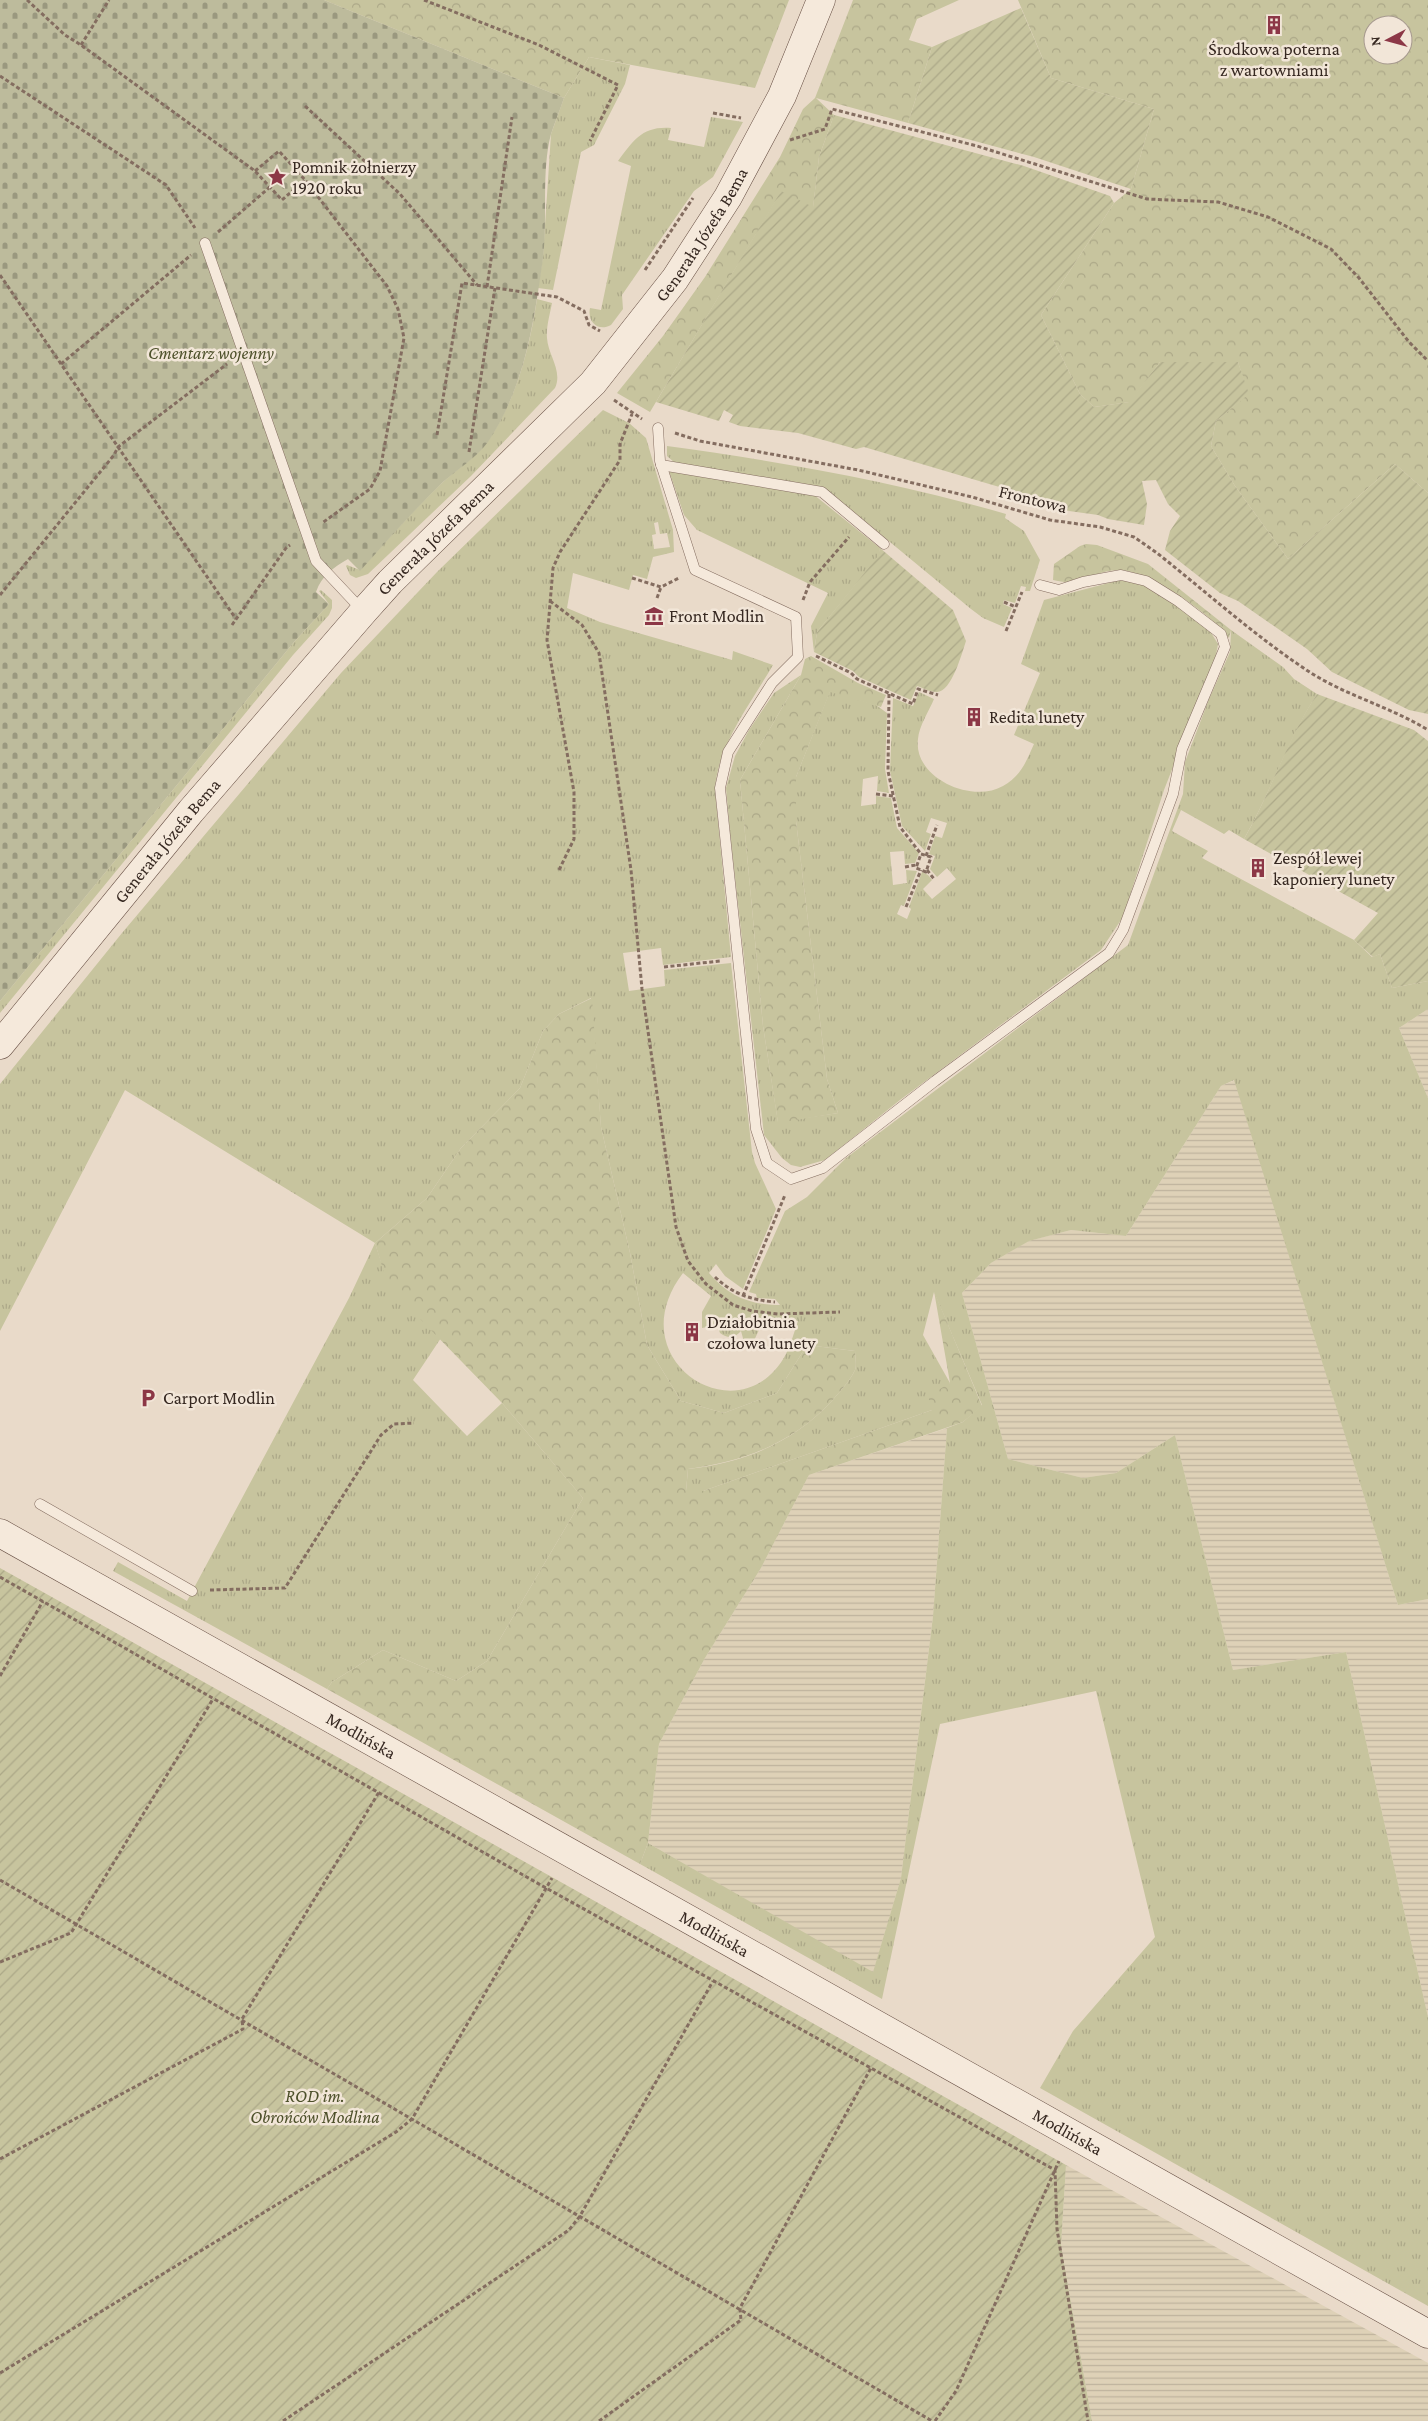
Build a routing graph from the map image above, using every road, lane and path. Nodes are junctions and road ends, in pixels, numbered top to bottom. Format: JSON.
{"nodes":[{"id":1,"x":27,"y":0,"type":"edge"},
{"id":2,"x":108,"y":0,"type":"edge"},
{"id":3,"x":424,"y":0,"type":"edge"},
{"id":4,"x":821,"y":0,"type":"edge"},
{"id":5,"x":82,"y":45,"type":"junction"},
{"id":6,"x":0,"y":76,"type":"edge"},
{"id":7,"x":305,"y":106,"type":"dead end"},
{"id":8,"x":713,"y":112,"type":"dead end"},
{"id":9,"x":512,"y":117,"type":"dead end"},
{"id":10,"x":739,"y":118,"type":"dead end"},
{"id":11,"x":792,"y":140,"type":"dead end"},
{"id":12,"x":590,"y":141,"type":"dead end"},
{"id":13,"x":255,"y":171,"type":"junction"},
{"id":14,"x":305,"y":180,"type":"junction"},
{"id":15,"x":270,"y":187,"type":"junction"},
{"id":16,"x":696,"y":196,"type":"dead end"},
{"id":17,"x":206,"y":243,"type":"junction"},
{"id":18,"x":643,"y":273,"type":"dead end"},
{"id":19,"x":0,"y":275,"type":"edge"},
{"id":20,"x":478,"y":285,"type":"junction"},
{"id":21,"x":487,"y":287,"type":"junction"},
{"id":22,"x":495,"y":288,"type":"junction"},
{"id":23,"x":604,"y":331,"type":"dead end"},
{"id":24,"x":244,"y":352,"type":"junction"},
{"id":25,"x":1428,"y":361,"type":"edge"},
{"id":26,"x":61,"y":364,"type":"junction"},
{"id":27,"x":593,"y":384,"type":"junction"},
{"id":28,"x":632,"y":414,"type":"junction"},
{"id":29,"x":658,"y":428,"type":"junction"},
{"id":30,"x":437,"y":435,"type":"dead end"},
{"id":31,"x":118,"y":447,"type":"junction"},
{"id":32,"x":469,"y":452,"type":"dead end"},
{"id":33,"x":661,"y":465,"type":"junction"},
{"id":34,"x":307,"y":533,"type":"junction"},
{"id":35,"x":851,"y":535,"type":"dead end"},
{"id":36,"x":292,"y":544,"type":"dead end"},
{"id":37,"x":884,"y":544,"type":"dead end"},
{"id":38,"x":632,"y":578,"type":"dead end"},
{"id":39,"x":810,"y":582,"type":"dead end"},
{"id":40,"x":1040,"y":585,"type":"dead end"},
{"id":41,"x":1023,"y":590,"type":"dead end"},
{"id":42,"x":0,"y":595,"type":"edge"},
{"id":43,"x":657,"y":598,"type":"dead end"},
{"id":44,"x":550,"y":601,"type":"junction"},
{"id":45,"x":1004,"y":602,"type":"dead end"},
{"id":46,"x":1016,"y":607,"type":"junction"},
{"id":47,"x":364,"y":611,"type":"junction"},
{"id":48,"x":236,"y":619,"type":"junction"},
{"id":49,"x":232,"y":625,"type":"dead end"},
{"id":50,"x":1006,"y":631,"type":"dead end"},
{"id":51,"x":813,"y":654,"type":"dead end"},
{"id":52,"x":889,"y":694,"type":"junction"},
{"id":53,"x":938,"y":695,"type":"dead end"},
{"id":54,"x":1428,"y":730,"type":"edge"},
{"id":55,"x":876,"y":794,"type":"dead end"},
{"id":56,"x":893,"y":796,"type":"junction"},
{"id":57,"x":937,"y":825,"type":"dead end"},
{"id":58,"x":921,"y":854,"type":"junction"},
{"id":59,"x":926,"y":856,"type":"junction"},
{"id":60,"x":917,"y":865,"type":"junction"},
{"id":61,"x":905,"y":867,"type":"dead end"},
{"id":62,"x":559,"y":870,"type":"dead end"},
{"id":63,"x":921,"y":870,"type":"junction"},
{"id":64,"x":927,"y":870,"type":"junction"},
{"id":65,"x":934,"y":879,"type":"dead end"},
{"id":66,"x":906,"y":907,"type":"dead end"},
{"id":67,"x":738,"y":958,"type":"junction"},
{"id":68,"x":664,"y":967,"type":"dead end"},
{"id":69,"x":0,"y":1045,"type":"edge"},
{"id":70,"x":791,"y":1179,"type":"junction"},
{"id":71,"x":715,"y":1277,"type":"dead end"},
{"id":72,"x":743,"y":1296,"type":"junction"},
{"id":73,"x":775,"y":1302,"type":"dead end"},
{"id":74,"x":840,"y":1312,"type":"dead end"},
{"id":75,"x":414,"y":1423,"type":"dead end"},
{"id":76,"x":40,"y":1504,"type":"dead end"},
{"id":77,"x":0,"y":1532,"type":"edge"},
{"id":78,"x":0,"y":1577,"type":"edge"},
{"id":79,"x":192,"y":1591,"type":"joint"},
{"id":80,"x":43,"y":1601,"type":"junction"},
{"id":81,"x":0,"y":1676,"type":"edge"},
{"id":82,"x":212,"y":1699,"type":"junction"},
{"id":83,"x":379,"y":1792,"type":"junction"},
{"id":84,"x":552,"y":1878,"type":"dead end"},
{"id":85,"x":0,"y":1880,"type":"edge"},
{"id":86,"x":546,"y":1888,"type":"junction"},
{"id":87,"x":76,"y":1925,"type":"junction"},
{"id":88,"x":0,"y":1962,"type":"edge"},
{"id":89,"x":713,"y":1981,"type":"junction"},
{"id":90,"x":242,"y":2019,"type":"junction"},
{"id":91,"x":871,"y":2068,"type":"junction"},
{"id":92,"x":412,"y":2118,"type":"junction"},
{"id":93,"x":0,"y":2159,"type":"edge"},
{"id":94,"x":1059,"y":2162,"type":"dead end"},
{"id":95,"x":1055,"y":2170,"type":"junction"},
{"id":96,"x":580,"y":2216,"type":"junction"},
{"id":97,"x":740,"y":2308,"type":"junction"},
{"id":98,"x":1428,"y":2334,"type":"edge"},
{"id":99,"x":0,"y":2373,"type":"edge"},
{"id":100,"x":283,"y":2421,"type":"edge"},
{"id":101,"x":599,"y":2421,"type":"edge"},
{"id":102,"x":933,"y":2421,"type":"edge"},
{"id":103,"x":1088,"y":2421,"type":"edge"}],
"edges":[{"from":1,"to":5,"type":"path"},
{"from":2,"to":5,"type":"path"},
{"from":3,"to":12,"type":"path"},
{"from":4,"to":27,"type":"street","name":"Generała Józefa Bema"},
{"from":5,"to":13,"type":"path"},
{"from":6,"to":17,"type":"path"},
{"from":7,"to":20,"type":"path"},
{"from":8,"to":10,"type":"path"},
{"from":9,"to":21,"type":"path"},
{"from":11,"to":25,"type":"path"},
{"from":13,"to":14,"type":"path"},
{"from":13,"to":15,"type":"path"},
{"from":14,"to":15,"type":"path"},
{"from":14,"to":34,"type":"path"},
{"from":15,"to":17,"type":"path"},
{"from":16,"to":18,"type":"path"},
{"from":17,"to":24,"type":"lane"},
{"from":17,"to":26,"type":"path"},
{"from":19,"to":26,"type":"path"},
{"from":20,"to":21,"type":"path"},
{"from":20,"to":30,"type":"path"},
{"from":21,"to":22,"type":"path"},
{"from":22,"to":23,"type":"path"},
{"from":22,"to":32,"type":"path"},
{"from":24,"to":31,"type":"path"},
{"from":24,"to":34,"type":"lane"},
{"from":26,"to":31,"type":"path"},
{"from":27,"to":28,"type":"path","name":"Frontowa"},
{"from":27,"to":47,"type":"street","name":"Generała Józefa Bema"},
{"from":28,"to":29,"type":"path","name":"Frontowa"},
{"from":28,"to":44,"type":"path"},
{"from":29,"to":33,"type":"lane"},
{"from":29,"to":54,"type":"path","name":"Frontowa"},
{"from":31,"to":42,"type":"path"},
{"from":31,"to":48,"type":"path"},
{"from":33,"to":37,"type":"lane"},
{"from":33,"to":67,"type":"lane"},
{"from":34,"to":47,"type":"lane"},
{"from":35,"to":39,"type":"path"},
{"from":36,"to":48,"type":"path"},
{"from":38,"to":43,"type":"path"},
{"from":40,"to":70,"type":"lane"},
{"from":41,"to":46,"type":"path"},
{"from":44,"to":62,"type":"path"},
{"from":44,"to":74,"type":"path"},
{"from":45,"to":46,"type":"path"},
{"from":46,"to":50,"type":"path"},
{"from":47,"to":69,"type":"street","name":"Generała Józefa Bema"},
{"from":48,"to":49,"type":"path"},
{"from":51,"to":52,"type":"path"},
{"from":52,"to":53,"type":"path"},
{"from":52,"to":56,"type":"path"},
{"from":55,"to":56,"type":"path"},
{"from":56,"to":58,"type":"path"},
{"from":57,"to":59,"type":"path"},
{"from":58,"to":59,"type":"path"},
{"from":58,"to":60,"type":"path"},
{"from":59,"to":64,"type":"path"},
{"from":60,"to":61,"type":"path"},
{"from":60,"to":63,"type":"path"},
{"from":63,"to":64,"type":"path"},
{"from":63,"to":66,"type":"path"},
{"from":64,"to":65,"type":"path"},
{"from":67,"to":68,"type":"path"},
{"from":67,"to":70,"type":"lane"},
{"from":70,"to":72,"type":"path"},
{"from":71,"to":72,"type":"path"},
{"from":72,"to":73,"type":"path"},
{"from":75,"to":79,"type":"path"},
{"from":76,"to":79,"type":"lane"},
{"from":77,"to":98,"type":"street","name":"Modlińska"},
{"from":78,"to":80,"type":"path"},
{"from":80,"to":81,"type":"path"},
{"from":80,"to":82,"type":"path"},
{"from":82,"to":83,"type":"path"},
{"from":82,"to":87,"type":"path"},
{"from":83,"to":86,"type":"path"},
{"from":83,"to":90,"type":"path"},
{"from":84,"to":86,"type":"path"},
{"from":85,"to":87,"type":"path"},
{"from":86,"to":89,"type":"path"},
{"from":86,"to":92,"type":"path"},
{"from":87,"to":88,"type":"path"},
{"from":87,"to":90,"type":"path"},
{"from":89,"to":91,"type":"path"},
{"from":89,"to":96,"type":"path"},
{"from":90,"to":92,"type":"path"},
{"from":90,"to":93,"type":"path"},
{"from":91,"to":95,"type":"path"},
{"from":91,"to":97,"type":"path"},
{"from":92,"to":96,"type":"path"},
{"from":92,"to":99,"type":"path"},
{"from":94,"to":95,"type":"path"},
{"from":95,"to":102,"type":"path"},
{"from":95,"to":103,"type":"path"},
{"from":96,"to":97,"type":"path"},
{"from":96,"to":100,"type":"path"},
{"from":97,"to":101,"type":"path"},
{"from":97,"to":102,"type":"path"}]}
